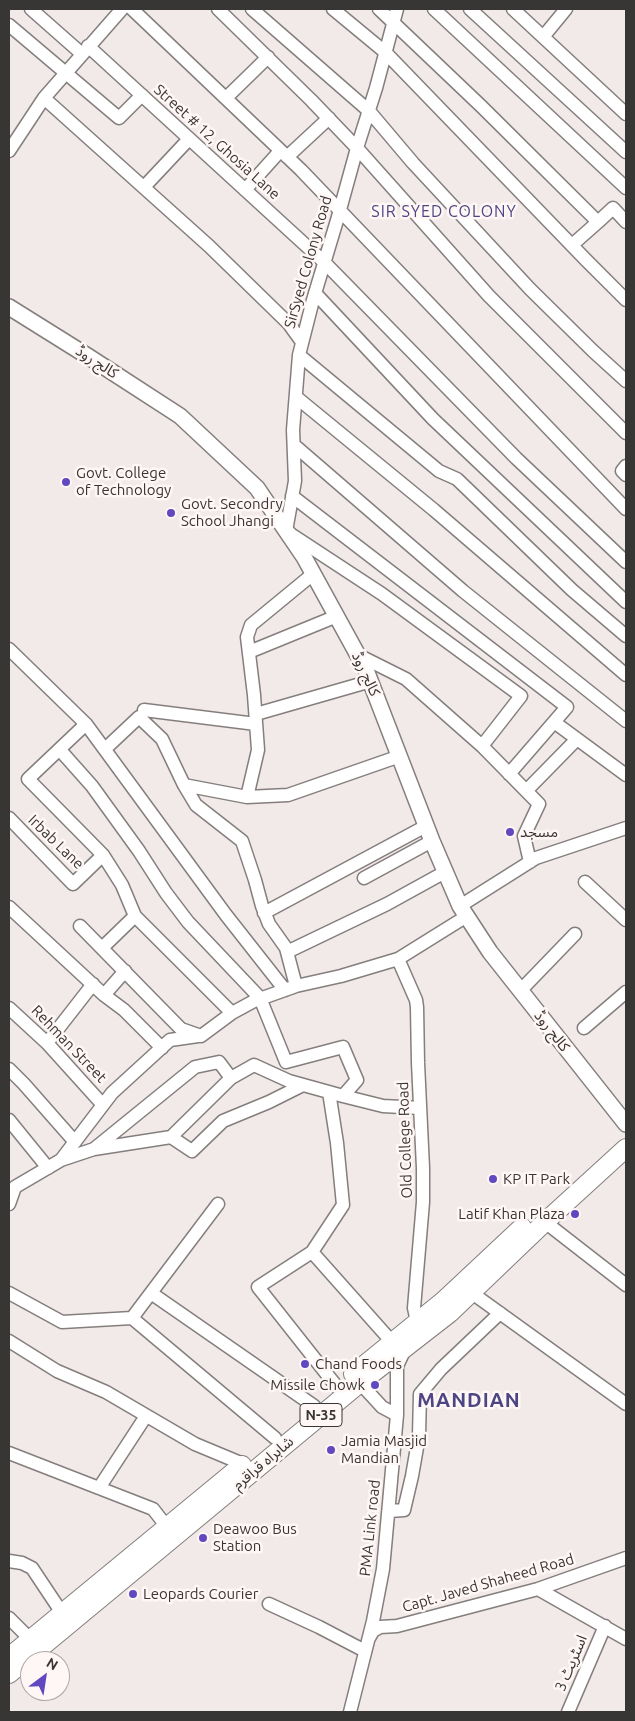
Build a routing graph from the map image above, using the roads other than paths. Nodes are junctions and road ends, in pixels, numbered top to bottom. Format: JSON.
{"nodes":[{"id":1,"x":31,"y":9,"type":"edge"},
{"id":2,"x":122,"y":9,"type":"edge"},
{"id":3,"x":132,"y":9,"type":"edge"},
{"id":4,"x":218,"y":9,"type":"edge"},
{"id":5,"x":252,"y":9,"type":"edge"},
{"id":6,"x":334,"y":9,"type":"edge"},
{"id":7,"x":379,"y":9,"type":"edge"},
{"id":8,"x":397,"y":9,"type":"edge"},
{"id":9,"x":434,"y":9,"type":"edge"},
{"id":10,"x":470,"y":9,"type":"edge"},
{"id":11,"x":512,"y":9,"type":"edge"},
{"id":12,"x":566,"y":9,"type":"edge"},
{"id":13,"x":393,"y":22,"type":"junction"},
{"id":14,"x":9,"y":25,"type":"edge"},
{"id":15,"x":543,"y":37,"type":"junction"},
{"id":16,"x":85,"y":50,"type":"junction"},
{"id":17,"x":385,"y":52,"type":"junction"},
{"id":18,"x":268,"y":57,"type":"junction"},
{"id":19,"x":66,"y":73,"type":"junction"},
{"id":20,"x":142,"y":95,"type":"junction"},
{"id":21,"x":44,"y":98,"type":"junction"},
{"id":22,"x":226,"y":98,"type":"junction"},
{"id":23,"x":369,"y":111,"type":"junction"},
{"id":24,"x":626,"y":114,"type":"edge"},
{"id":25,"x":329,"y":118,"type":"junction"},
{"id":26,"x":189,"y":139,"type":"junction"},
{"id":27,"x":357,"y":148,"type":"junction"},
{"id":28,"x":9,"y":152,"type":"edge"},
{"id":29,"x":626,"y":152,"type":"edge"},
{"id":30,"x":284,"y":154,"type":"junction"},
{"id":31,"x":144,"y":187,"type":"junction"},
{"id":32,"x":626,"y":188,"type":"edge"},
{"id":33,"x":245,"y":190,"type":"junction"},
{"id":34,"x":340,"y":210,"type":"junction"},
{"id":35,"x":598,"y":222,"type":"junction"},
{"id":36,"x":626,"y":222,"type":"edge"},
{"id":37,"x":572,"y":245,"type":"junction"},
{"id":38,"x":324,"y":262,"type":"junction"},
{"id":39,"x":624,"y":291,"type":"edge"},
{"id":40,"x":315,"y":293,"type":"junction"},
{"id":41,"x":9,"y":307,"type":"edge"},
{"id":42,"x":302,"y":342,"type":"junction"},
{"id":43,"x":299,"y":355,"type":"junction"},
{"id":44,"x":626,"y":381,"type":"edge"},
{"id":45,"x":296,"y":398,"type":"junction"},
{"id":46,"x":626,"y":433,"type":"edge"},
{"id":47,"x":294,"y":445,"type":"junction"},
{"id":48,"x":626,"y":466,"type":"edge"},
{"id":49,"x":626,"y":475,"type":"edge"},
{"id":50,"x":292,"y":496,"type":"junction"},
{"id":51,"x":626,"y":509,"type":"edge"},
{"id":52,"x":286,"y":531,"type":"junction"},
{"id":53,"x":626,"y":562,"type":"edge"},
{"id":54,"x":313,"y":574,"type":"junction"},
{"id":55,"x":626,"y":602,"type":"edge"},
{"id":56,"x":337,"y":616,"type":"junction"},
{"id":57,"x":626,"y":636,"type":"edge"},
{"id":58,"x":9,"y":649,"type":"edge"},
{"id":59,"x":249,"y":652,"type":"junction"},
{"id":60,"x":358,"y":655,"type":"junction"},
{"id":61,"x":626,"y":675,"type":"edge"},
{"id":62,"x":371,"y":681,"type":"junction"},
{"id":63,"x":144,"y":710,"type":"dead end"},
{"id":64,"x":256,"y":719,"type":"junction"},
{"id":65,"x":626,"y":721,"type":"edge"},
{"id":66,"x":554,"y":722,"type":"junction"},
{"id":67,"x":86,"y":724,"type":"junction"},
{"id":68,"x":577,"y":739,"type":"junction"},
{"id":69,"x":482,"y":746,"type":"junction"},
{"id":70,"x":105,"y":749,"type":"junction"},
{"id":71,"x":60,"y":750,"type":"junction"},
{"id":72,"x":400,"y":756,"type":"junction"},
{"id":73,"x":509,"y":774,"type":"junction"},
{"id":74,"x":626,"y":775,"type":"edge"},
{"id":75,"x":184,"y":785,"type":"junction"},
{"id":76,"x":526,"y":791,"type":"junction"},
{"id":77,"x":247,"y":797,"type":"junction"},
{"id":78,"x":9,"y":818,"type":"edge"},
{"id":79,"x":426,"y":826,"type":"junction"},
{"id":80,"x":625,"y":830,"type":"edge"},
{"id":81,"x":432,"y":841,"type":"junction"},
{"id":82,"x":103,"y":855,"type":"junction"},
{"id":83,"x":530,"y":862,"type":"junction"},
{"id":84,"x":445,"y":872,"type":"junction"},
{"id":85,"x":364,"y":878,"type":"dead end"},
{"id":86,"x":584,"y":882,"type":"dead end"},
{"id":87,"x":9,"y":907,"type":"edge"},
{"id":88,"x":464,"y":911,"type":"junction"},
{"id":89,"x":264,"y":913,"type":"junction"},
{"id":90,"x":135,"y":916,"type":"junction"},
{"id":91,"x":626,"y":920,"type":"edge"},
{"id":92,"x":80,"y":926,"type":"dead end"},
{"id":93,"x":575,"y":934,"type":"dead end"},
{"id":94,"x":102,"y":948,"type":"junction"},
{"id":95,"x":287,"y":952,"type":"junction"},
{"id":96,"x":398,"y":960,"type":"junction"},
{"id":97,"x":125,"y":971,"type":"junction"},
{"id":98,"x":93,"y":984,"type":"junction"},
{"id":99,"x":290,"y":988,"type":"junction"},
{"id":100,"x":520,"y":991,"type":"junction"},
{"id":101,"x":626,"y":992,"type":"edge"},
{"id":102,"x":104,"y":994,"type":"junction"},
{"id":103,"x":260,"y":998,"type":"junction"},
{"id":104,"x":9,"y":1008,"type":"edge"},
{"id":105,"x":232,"y":1013,"type":"junction"},
{"id":106,"x":584,"y":1028,"type":"dead end"},
{"id":107,"x":200,"y":1036,"type":"junction"},
{"id":108,"x":47,"y":1043,"type":"junction"},
{"id":109,"x":162,"y":1048,"type":"junction"},
{"id":110,"x":9,"y":1069,"type":"edge"},
{"id":111,"x":231,"y":1078,"type":"junction"},
{"id":112,"x":303,"y":1085,"type":"junction"},
{"id":113,"x":329,"y":1092,"type":"junction"},
{"id":114,"x":343,"y":1096,"type":"junction"},
{"id":115,"x":103,"y":1105,"type":"junction"},
{"id":116,"x":420,"y":1108,"type":"junction"},
{"id":117,"x":9,"y":1120,"type":"edge"},
{"id":118,"x":626,"y":1124,"type":"edge"},
{"id":119,"x":626,"y":1134,"type":"edge"},
{"id":120,"x":171,"y":1137,"type":"junction"},
{"id":121,"x":75,"y":1142,"type":"junction"},
{"id":122,"x":626,"y":1148,"type":"edge"},
{"id":123,"x":94,"y":1149,"type":"junction"},
{"id":124,"x":61,"y":1160,"type":"junction"},
{"id":125,"x":48,"y":1168,"type":"junction"},
{"id":126,"x":9,"y":1204,"type":"edge"},
{"id":127,"x":218,"y":1204,"type":"dead end"},
{"id":128,"x":544,"y":1222,"type":"junction"},
{"id":129,"x":312,"y":1252,"type":"junction"},
{"id":130,"x":626,"y":1285,"type":"edge"},
{"id":131,"x":9,"y":1293,"type":"edge"},
{"id":132,"x":151,"y":1293,"type":"junction"},
{"id":133,"x":472,"y":1293,"type":"junction"},
{"id":134,"x":500,"y":1313,"type":"junction"},
{"id":135,"x":132,"y":1318,"type":"junction"},
{"id":136,"x":417,"y":1322,"type":"junction"},
{"id":137,"x":9,"y":1340,"type":"edge"},
{"id":138,"x":400,"y":1344,"type":"junction"},
{"id":139,"x":360,"y":1383,"type":"junction"},
{"id":140,"x":337,"y":1387,"type":"junction"},
{"id":141,"x":626,"y":1404,"type":"edge"},
{"id":142,"x":314,"y":1406,"type":"junction"},
{"id":143,"x":396,"y":1415,"type":"junction"},
{"id":144,"x":146,"y":1416,"type":"junction"},
{"id":145,"x":275,"y":1438,"type":"junction"},
{"id":146,"x":9,"y":1453,"type":"edge"},
{"id":147,"x":243,"y":1464,"type":"junction"},
{"id":148,"x":99,"y":1488,"type":"junction"},
{"id":149,"x":389,"y":1511,"type":"junction"},
{"id":150,"x":193,"y":1513,"type":"junction"},
{"id":151,"x":167,"y":1526,"type":"junction"},
{"id":152,"x":626,"y":1558,"type":"edge"},
{"id":153,"x":9,"y":1561,"type":"edge"},
{"id":154,"x":538,"y":1589,"type":"junction"},
{"id":155,"x":377,"y":1600,"type":"junction"},
{"id":156,"x":269,"y":1604,"type":"dead end"},
{"id":157,"x":62,"y":1612,"type":"junction"},
{"id":158,"x":9,"y":1618,"type":"edge"},
{"id":159,"x":392,"y":1626,"type":"junction"},
{"id":160,"x":605,"y":1626,"type":"junction"},
{"id":161,"x":30,"y":1639,"type":"junction"},
{"id":162,"x":626,"y":1639,"type":"edge"},
{"id":163,"x":366,"y":1645,"type":"junction"},
{"id":164,"x":9,"y":1656,"type":"edge"},
{"id":165,"x":9,"y":1674,"type":"edge"},
{"id":166,"x":350,"y":1712,"type":"edge"},
{"id":167,"x":568,"y":1712,"type":"edge"}],
"edges":[{"from":1,"to":16,"type":"street","name":"Street # 12, Ghosia Lane"},
{"from":2,"to":16,"type":"street"},
{"from":3,"to":22,"type":"street"},
{"from":4,"to":18,"type":"street"},
{"from":5,"to":23,"type":"street"},
{"from":6,"to":17,"type":"street"},
{"from":7,"to":13,"type":"street"},
{"from":8,"to":13,"type":"street","name":"SirSyed Colony Road"},
{"from":9,"to":32,"type":"street"},
{"from":10,"to":29,"type":"street"},
{"from":11,"to":15,"type":"street"},
{"from":12,"to":15,"type":"street"},
{"from":13,"to":17,"type":"street","name":"SirSyed Colony Road"},
{"from":13,"to":35,"type":"street"},
{"from":14,"to":19,"type":"street"},
{"from":15,"to":24,"type":"street"},
{"from":16,"to":19,"type":"street"},
{"from":16,"to":20,"type":"street","name":"Street # 12, Ghosia Lane"},
{"from":17,"to":23,"type":"street","name":"SirSyed Colony Road"},
{"from":17,"to":37,"type":"street"},
{"from":18,"to":22,"type":"street"},
{"from":18,"to":25,"type":"street"},
{"from":19,"to":20,"type":"street"},
{"from":19,"to":21,"type":"street"},
{"from":20,"to":26,"type":"street","name":"Street # 12, Ghosia Lane"},
{"from":21,"to":28,"type":"street"},
{"from":21,"to":31,"type":"street"},
{"from":22,"to":30,"type":"street"},
{"from":23,"to":27,"type":"street","name":"SirSyed Colony Road"},
{"from":23,"to":44,"type":"street"},
{"from":25,"to":27,"type":"street"},
{"from":25,"to":30,"type":"street"},
{"from":26,"to":31,"type":"street"},
{"from":26,"to":33,"type":"street","name":"Street # 12, Ghosia Lane"},
{"from":27,"to":34,"type":"street","name":"SirSyed Colony Road"},
{"from":27,"to":46,"type":"street"},
{"from":30,"to":33,"type":"street"},
{"from":30,"to":34,"type":"street"},
{"from":31,"to":42,"type":"street"},
{"from":33,"to":38,"type":"street","name":"Street # 12, Ghosia Lane"},
{"from":34,"to":38,"type":"street","name":"SirSyed Colony Road"},
{"from":34,"to":51,"type":"street"},
{"from":35,"to":36,"type":"street"},
{"from":35,"to":37,"type":"street"},
{"from":37,"to":39,"type":"street"},
{"from":38,"to":40,"type":"street","name":"SirSyed Colony Road"},
{"from":38,"to":53,"type":"street","name":"Street # 12, Ghosia Lane"},
{"from":40,"to":42,"type":"street","name":"SirSyed Colony Road"},
{"from":40,"to":55,"type":"street"},
{"from":41,"to":52,"type":"main road","name":"کالج روڈ"},
{"from":42,"to":43,"type":"street","name":"SirSyed Colony Road"},
{"from":43,"to":45,"type":"street","name":"SirSyed Colony Road"},
{"from":43,"to":57,"type":"street"},
{"from":45,"to":47,"type":"street","name":"SirSyed Colony Road"},
{"from":45,"to":61,"type":"street"},
{"from":47,"to":50,"type":"street","name":"SirSyed Colony Road"},
{"from":47,"to":65,"type":"street"},
{"from":48,"to":49,"type":"street"},
{"from":50,"to":52,"type":"street","name":"SirSyed Colony Road"},
{"from":50,"to":66,"type":"street"},
{"from":52,"to":54,"type":"main road","name":"کالج روڈ"},
{"from":52,"to":69,"type":"street"},
{"from":54,"to":56,"type":"main road","name":"کالج روڈ"},
{"from":54,"to":59,"type":"street"},
{"from":56,"to":59,"type":"street"},
{"from":56,"to":60,"type":"main road","name":"کالج روڈ"},
{"from":58,"to":67,"type":"street"},
{"from":59,"to":64,"type":"street"},
{"from":60,"to":62,"type":"main road","name":"کالج روڈ"},
{"from":60,"to":69,"type":"street"},
{"from":62,"to":64,"type":"street"},
{"from":62,"to":72,"type":"main road","name":"کالج روڈ"},
{"from":63,"to":64,"type":"street"},
{"from":64,"to":77,"type":"street"},
{"from":66,"to":68,"type":"street"},
{"from":66,"to":73,"type":"street"},
{"from":67,"to":70,"type":"street"},
{"from":67,"to":71,"type":"street"},
{"from":68,"to":74,"type":"street"},
{"from":68,"to":76,"type":"street"},
{"from":69,"to":73,"type":"street"},
{"from":70,"to":75,"type":"street"},
{"from":70,"to":99,"type":"street"},
{"from":71,"to":82,"type":"street"},
{"from":71,"to":103,"type":"street"},
{"from":72,"to":77,"type":"street"},
{"from":72,"to":79,"type":"main road","name":"کالج روڈ"},
{"from":73,"to":76,"type":"street"},
{"from":75,"to":77,"type":"street"},
{"from":75,"to":89,"type":"street"},
{"from":76,"to":83,"type":"street"},
{"from":78,"to":82,"type":"street","name":"Irbab Lane"},
{"from":79,"to":81,"type":"main road","name":"کالج روڈ"},
{"from":79,"to":89,"type":"street"},
{"from":80,"to":83,"type":"street"},
{"from":81,"to":84,"type":"main road","name":"کالج روڈ"},
{"from":81,"to":85,"type":"street"},
{"from":82,"to":90,"type":"street"},
{"from":83,"to":88,"type":"street"},
{"from":84,"to":88,"type":"main road","name":"کالج روڈ"},
{"from":84,"to":95,"type":"street"},
{"from":86,"to":91,"type":"street"},
{"from":87,"to":98,"type":"street"},
{"from":88,"to":96,"type":"street"},
{"from":88,"to":100,"type":"main road","name":"کالج روڈ"},
{"from":89,"to":95,"type":"street"},
{"from":90,"to":94,"type":"street"},
{"from":90,"to":105,"type":"street"},
{"from":92,"to":94,"type":"street"},
{"from":93,"to":100,"type":"street"},
{"from":94,"to":97,"type":"street"},
{"from":95,"to":99,"type":"street"},
{"from":96,"to":99,"type":"street"},
{"from":96,"to":116,"type":"street","name":"Old College Road"},
{"from":97,"to":102,"type":"street"},
{"from":97,"to":107,"type":"street"},
{"from":98,"to":102,"type":"street"},
{"from":98,"to":108,"type":"street"},
{"from":99,"to":103,"type":"street"},
{"from":100,"to":118,"type":"main road","name":"کالج روڈ"},
{"from":101,"to":106,"type":"street"},
{"from":102,"to":109,"type":"street"},
{"from":103,"to":105,"type":"street"},
{"from":103,"to":114,"type":"street"},
{"from":104,"to":108,"type":"street","name":"Rehman Street"},
{"from":105,"to":107,"type":"street"},
{"from":107,"to":109,"type":"street"},
{"from":108,"to":115,"type":"street","name":"Rehman Street"},
{"from":109,"to":115,"type":"street"},
{"from":110,"to":121,"type":"street"},
{"from":111,"to":112,"type":"street"},
{"from":111,"to":120,"type":"street"},
{"from":111,"to":123,"type":"street"},
{"from":112,"to":113,"type":"street"},
{"from":112,"to":120,"type":"street"},
{"from":113,"to":114,"type":"street"},
{"from":113,"to":129,"type":"street"},
{"from":114,"to":116,"type":"street"},
{"from":115,"to":121,"type":"street"},
{"from":116,"to":136,"type":"street","name":"Old College Road"},
{"from":117,"to":125,"type":"street"},
{"from":119,"to":136,"type":"highway","name":"شاہراہ قراقرم","number":"N-35"},
{"from":120,"to":123,"type":"street"},
{"from":121,"to":124,"type":"street"},
{"from":122,"to":128,"type":"highway","name":"شاہراہ قراقرم","number":"N-35"},
{"from":123,"to":124,"type":"street"},
{"from":124,"to":125,"type":"street"},
{"from":125,"to":126,"type":"street"},
{"from":127,"to":132,"type":"street"},
{"from":128,"to":130,"type":"street"},
{"from":128,"to":133,"type":"highway","name":"شاہراہ قراقرم","number":"N-35"},
{"from":129,"to":138,"type":"street"},
{"from":129,"to":140,"type":"street"},
{"from":131,"to":135,"type":"street"},
{"from":132,"to":135,"type":"street"},
{"from":132,"to":142,"type":"street"},
{"from":133,"to":134,"type":"street"},
{"from":133,"to":138,"type":"highway","name":"شاہراہ قراقرم","number":"N-35"},
{"from":134,"to":141,"type":"street"},
{"from":134,"to":149,"type":"street"},
{"from":135,"to":145,"type":"street"},
{"from":136,"to":138,"type":"highway","name":"شاہراہ قراقرم","number":"N-35"},
{"from":137,"to":144,"type":"street"},
{"from":138,"to":139,"type":"highway","name":"شاہراہ قراقرم","number":"N-35"},
{"from":138,"to":140,"type":"highway","name":"شاہراہ قراقرم","number":"N-35"},
{"from":138,"to":143,"type":"street","name":"PMA Link road"},
{"from":139,"to":143,"type":"street"},
{"from":139,"to":150,"type":"highway","name":"شاہراہ قراقرم","number":"N-35"},
{"from":140,"to":142,"type":"highway","name":"شاہراہ قراقرم","number":"N-35"},
{"from":142,"to":145,"type":"highway","name":"شاہراہ قراقرم","number":"N-35"},
{"from":143,"to":149,"type":"street","name":"PMA Link road"},
{"from":144,"to":147,"type":"street"},
{"from":144,"to":148,"type":"street"},
{"from":145,"to":147,"type":"highway","name":"شاہراہ قراقرم","number":"N-35"},
{"from":146,"to":148,"type":"street"},
{"from":147,"to":150,"type":"highway","name":"شاہراہ قراقرم","number":"N-35"},
{"from":148,"to":151,"type":"street"},
{"from":149,"to":155,"type":"street","name":"PMA Link road"},
{"from":150,"to":151,"type":"highway","name":"شاہراہ قراقرم","number":"N-35"},
{"from":150,"to":165,"type":"highway","name":"شاہراہ قراقرم","number":"N-35"},
{"from":151,"to":157,"type":"highway","name":"شاہراہ قراقرم","number":"N-35"},
{"from":152,"to":154,"type":"street","name":"Capt. Javed Shaheed Road"},
{"from":153,"to":157,"type":"street"},
{"from":154,"to":159,"type":"street","name":"Capt. Javed Shaheed Road"},
{"from":154,"to":160,"type":"street"},
{"from":155,"to":159,"type":"street"},
{"from":155,"to":163,"type":"street","name":"PMA Link road"},
{"from":156,"to":163,"type":"street"},
{"from":157,"to":161,"type":"highway","name":"شاہراہ قراقرم","number":"N-35"},
{"from":158,"to":161,"type":"street"},
{"from":159,"to":163,"type":"street","name":"Capt. Javed Shaheed Road"},
{"from":160,"to":162,"type":"street"},
{"from":160,"to":167,"type":"street","name":"اسٹریٹ 3"},
{"from":161,"to":164,"type":"highway","name":"شاہراہ قراقرم","number":"N-35"},
{"from":163,"to":166,"type":"street","name":"PMA Link road"}]}
